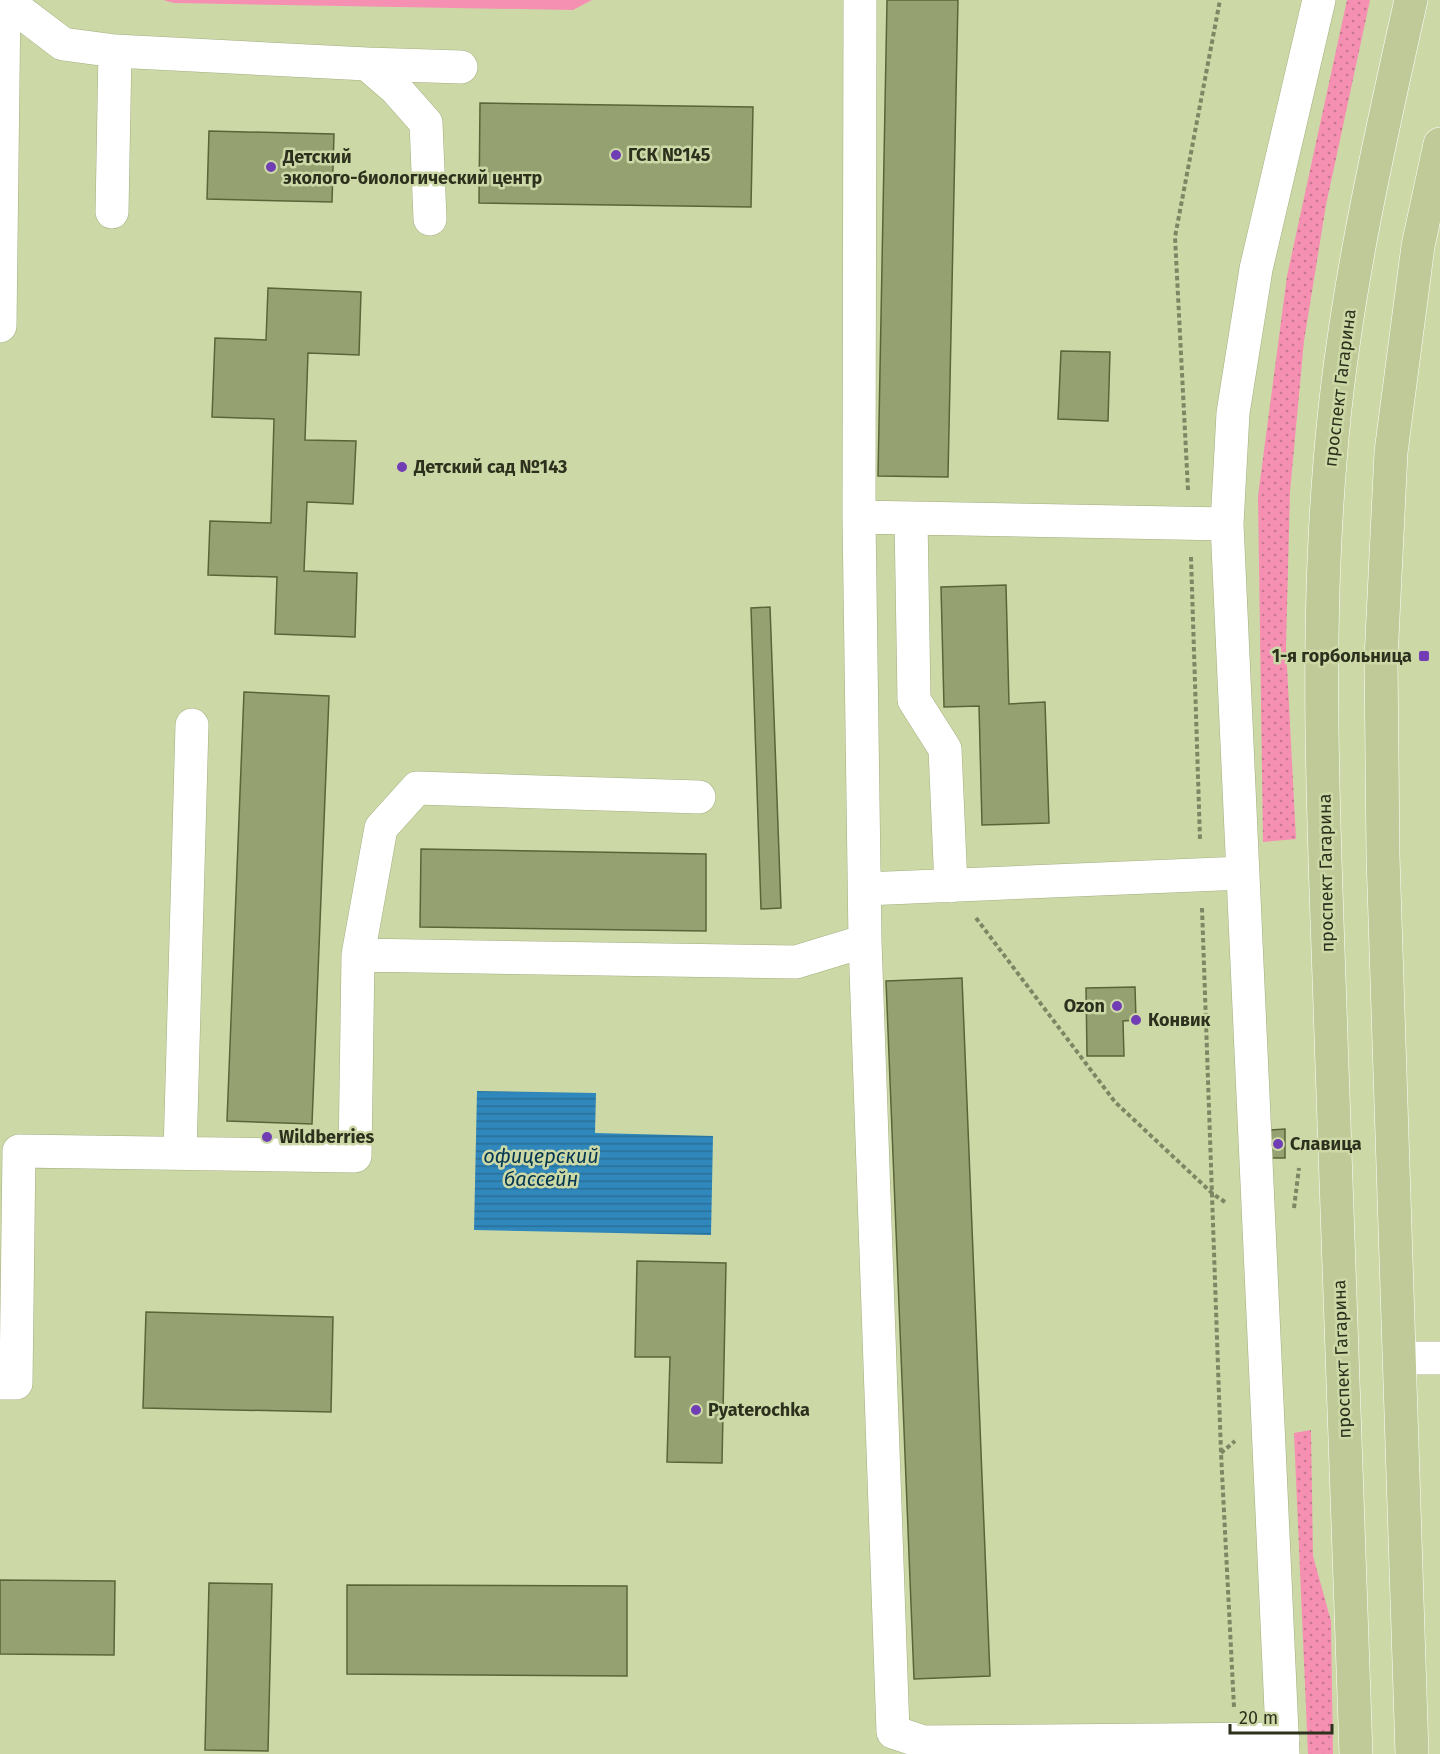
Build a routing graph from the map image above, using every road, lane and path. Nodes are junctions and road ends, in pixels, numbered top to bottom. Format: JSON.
{"nodes":[{"id":1,"x":4,"y":0,"type":"edge"},
{"id":2,"x":860,"y":0,"type":"edge"},
{"id":3,"x":1319,"y":0,"type":"edge"},
{"id":4,"x":1411,"y":0,"type":"edge"},
{"id":5,"x":115,"y":51,"type":"junction"},
{"id":6,"x":367,"y":64,"type":"junction"},
{"id":7,"x":461,"y":67,"type":"dead end"},
{"id":8,"x":1440,"y":144,"type":"edge"},
{"id":9,"x":112,"y":212,"type":"dead end"},
{"id":10,"x":430,"y":219,"type":"dead end"},
{"id":11,"x":0,"y":326,"type":"edge"},
{"id":12,"x":859,"y":517,"type":"junction"},
{"id":13,"x":910,"y":518,"type":"junction"},
{"id":14,"x":1227,"y":524,"type":"junction"},
{"id":15,"x":192,"y":725,"type":"dead end"},
{"id":16,"x":699,"y":797,"type":"dead end"},
{"id":17,"x":1243,"y":873,"type":"junction"},
{"id":18,"x":951,"y":886,"type":"junction"},
{"id":19,"x":865,"y":890,"type":"junction"},
{"id":20,"x":866,"y":941,"type":"junction"},
{"id":21,"x":358,"y":955,"type":"junction"},
{"id":22,"x":180,"y":1153,"type":"junction"},
{"id":23,"x":1258,"y":1211,"type":"junction"},
{"id":24,"x":1400,"y":1358,"type":"junction"},
{"id":25,"x":1440,"y":1358,"type":"edge"},
{"id":26,"x":0,"y":1383,"type":"edge"},
{"id":27,"x":1283,"y":1747,"type":"edge"},
{"id":28,"x":923,"y":1748,"type":"edge"},
{"id":29,"x":1356,"y":1754,"type":"edge"},
{"id":30,"x":1412,"y":1754,"type":"edge"}],
"edges":[{"from":1,"to":5,"type":"street"},
{"from":1,"to":11,"type":"street"},
{"from":2,"to":12,"type":"street"},
{"from":3,"to":14,"type":"street"},
{"from":4,"to":29,"type":"main road","name":"проспект Гагарина"},
{"from":5,"to":6,"type":"street"},
{"from":5,"to":9,"type":"street"},
{"from":6,"to":7,"type":"street"},
{"from":6,"to":10,"type":"street"},
{"from":8,"to":24,"type":"main road"},
{"from":12,"to":13,"type":"street"},
{"from":12,"to":19,"type":"street"},
{"from":13,"to":14,"type":"street"},
{"from":13,"to":18,"type":"street"},
{"from":14,"to":17,"type":"street"},
{"from":15,"to":22,"type":"street"},
{"from":16,"to":21,"type":"street"},
{"from":17,"to":18,"type":"street"},
{"from":17,"to":23,"type":"street"},
{"from":18,"to":19,"type":"street"},
{"from":18,"to":23,"type":"path"},
{"from":19,"to":20,"type":"street"},
{"from":20,"to":21,"type":"street"},
{"from":20,"to":28,"type":"street"},
{"from":21,"to":22,"type":"street"},
{"from":22,"to":26,"type":"street"},
{"from":23,"to":27,"type":"street"},
{"from":24,"to":25,"type":"street"},
{"from":24,"to":30,"type":"main road"},
{"from":27,"to":28,"type":"street"}]}
